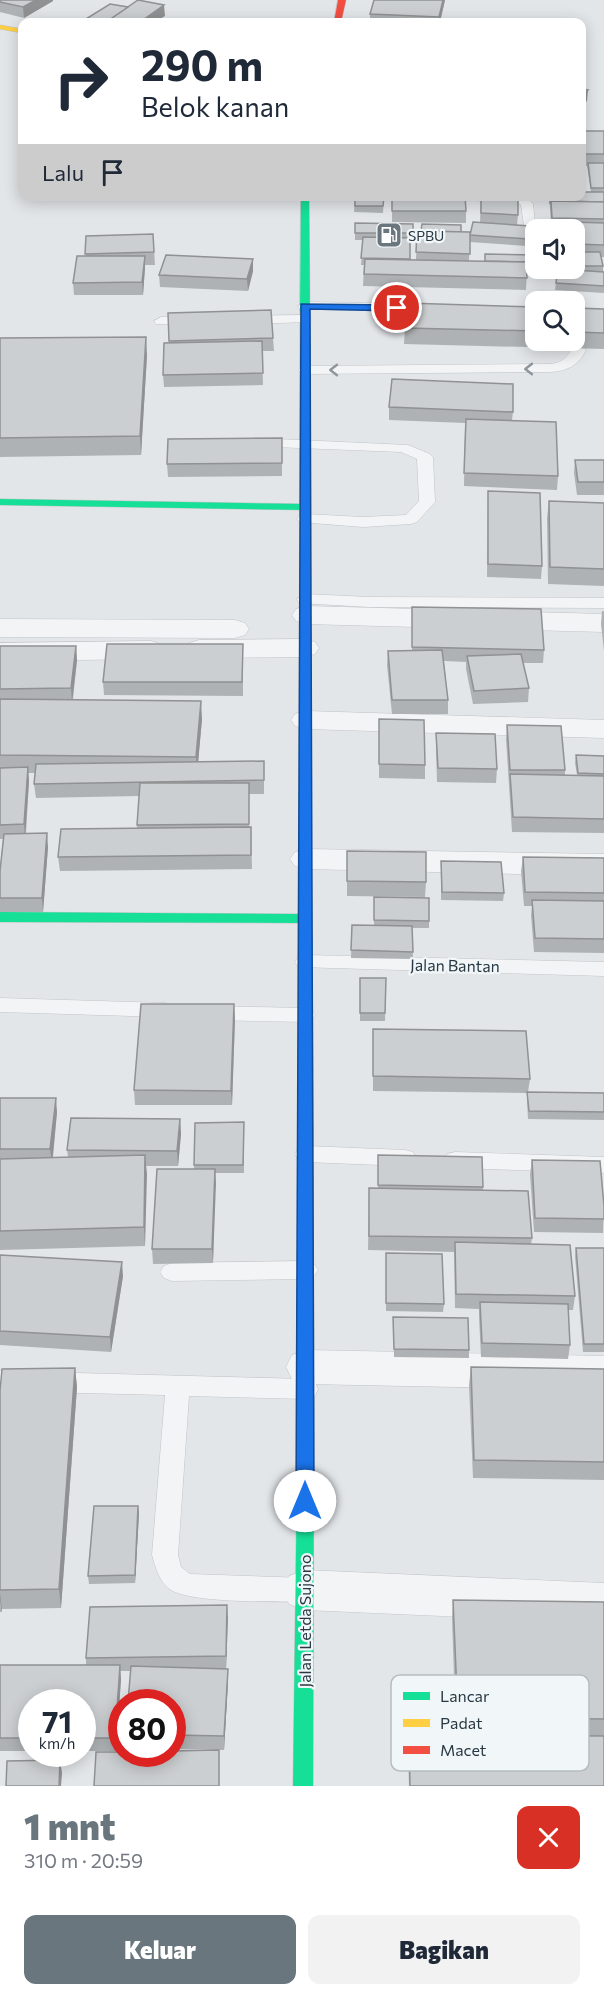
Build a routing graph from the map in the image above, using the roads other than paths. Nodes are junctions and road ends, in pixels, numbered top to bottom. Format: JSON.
{"nodes":[{"id":1,"x":342,"y":0,"type":"edge"},
{"id":2,"x":338,"y":18,"type":"edge"},
{"id":3,"x":0,"y":27,"type":"edge"},
{"id":4,"x":18,"y":31,"type":"edge"},
{"id":5,"x":305,"y":201,"type":"edge"},
{"id":6,"x":525,"y":201,"type":"edge"},
{"id":7,"x":528,"y":219,"type":"edge"},
{"id":8,"x":443,"y":308,"type":"edge"},
{"id":9,"x":305,"y":313,"type":"junction"},
{"id":10,"x":209,"y":320,"type":"edge"},
{"id":11,"x":233,"y":320,"type":"edge"},
{"id":12,"x":161,"y":321,"type":"dead end"},
{"id":13,"x":578,"y":351,"type":"edge"},
{"id":14,"x":305,"y":370,"type":"junction"},
{"id":15,"x":237,"y":443,"type":"edge"},
{"id":16,"x":305,"y":443,"type":"junction"},
{"id":17,"x":0,"y":502,"type":"edge"},
{"id":18,"x":305,"y":513,"type":"junction"},
{"id":19,"x":604,"y":603,"type":"edge"},
{"id":20,"x":305,"y":607,"type":"junction"},
{"id":21,"x":604,"y":623,"type":"edge"},
{"id":22,"x":0,"y":628,"type":"edge"},
{"id":23,"x":282,"y":630,"type":"dead end"},
{"id":24,"x":305,"y":648,"type":"junction"},
{"id":25,"x":0,"y":652,"type":"edge"},
{"id":26,"x":306,"y":720,"type":"junction"},
{"id":27,"x":604,"y":729,"type":"edge"},
{"id":28,"x":306,"y":859,"type":"junction"},
{"id":29,"x":604,"y":866,"type":"edge"},
{"id":30,"x":0,"y":917,"type":"edge"},
{"id":31,"x":306,"y":919,"type":"junction"},
{"id":32,"x":306,"y":962,"type":"junction"},
{"id":33,"x":604,"y":969,"type":"edge"},
{"id":34,"x":0,"y":1005,"type":"edge"},
{"id":35,"x":305,"y":1015,"type":"junction"},
{"id":36,"x":306,"y":1154,"type":"junction"},
{"id":37,"x":604,"y":1165,"type":"edge"},
{"id":38,"x":306,"y":1270,"type":"junction"},
{"id":39,"x":172,"y":1272,"type":"dead end"},
{"id":40,"x":604,"y":1373,"type":"edge"},
{"id":41,"x":306,"y":1378,"type":"junction"},
{"id":42,"x":0,"y":1382,"type":"edge"},
{"id":43,"x":178,"y":1385,"type":"junction"},
{"id":44,"x":305,"y":1590,"type":"junction"},
{"id":45,"x":604,"y":1603,"type":"edge"},
{"id":46,"x":303,"y":1786,"type":"edge"}],
"edges":[{"from":1,"to":2,"type":"main road"},
{"from":3,"to":4,"type":"main road"},
{"from":5,"to":9,"type":"main road","name":"Jalan Letda Sujono"},
{"from":6,"to":7,"type":"lane"},
{"from":8,"to":9,"type":"lane"},
{"from":9,"to":11,"type":"lane"},
{"from":9,"to":14,"type":"main road","name":"Jalan Letda Sujono"},
{"from":10,"to":12,"type":"lane"},
{"from":13,"to":14,"type":"lane","one_way":true},
{"from":14,"to":16,"type":"main road","name":"Jalan Letda Sujono"},
{"from":15,"to":16,"type":"lane"},
{"from":16,"to":18,"type":"main road","name":"Jalan Letda Sujono"},
{"from":16,"to":18,"type":"lane"},
{"from":17,"to":18,"type":"main road"},
{"from":18,"to":20,"type":"main road","name":"Jalan Letda Sujono"},
{"from":19,"to":20,"type":"lane"},
{"from":20,"to":21,"type":"street"},
{"from":20,"to":24,"type":"main road","name":"Jalan Letda Sujono"},
{"from":22,"to":23,"type":"street"},
{"from":24,"to":25,"type":"street"},
{"from":24,"to":26,"type":"main road","name":"Jalan Letda Sujono"},
{"from":26,"to":27,"type":"street"},
{"from":26,"to":28,"type":"main road","name":"Jalan Letda Sujono"},
{"from":28,"to":29,"type":"street"},
{"from":28,"to":31,"type":"main road","name":"Jalan Letda Sujono"},
{"from":30,"to":31,"type":"main road"},
{"from":31,"to":32,"type":"main road","name":"Jalan Letda Sujono"},
{"from":32,"to":33,"type":"lane","name":"Jalan Bantan"},
{"from":32,"to":35,"type":"main road","name":"Jalan Letda Sujono"},
{"from":34,"to":35,"type":"lane"},
{"from":35,"to":36,"type":"main road","name":"Jalan Letda Sujono"},
{"from":36,"to":37,"type":"lane"},
{"from":36,"to":38,"type":"main road","name":"Jalan Letda Sujono"},
{"from":38,"to":39,"type":"lane"},
{"from":38,"to":41,"type":"main road","name":"Jalan Letda Sujono"},
{"from":40,"to":41,"type":"street"},
{"from":41,"to":43,"type":"lane"},
{"from":41,"to":44,"type":"main road","name":"Jalan Letda Sujono"},
{"from":42,"to":43,"type":"lane"},
{"from":43,"to":44,"type":"lane"},
{"from":44,"to":45,"type":"street"},
{"from":44,"to":46,"type":"main road","name":"Jalan Letda Sujono"}]}
